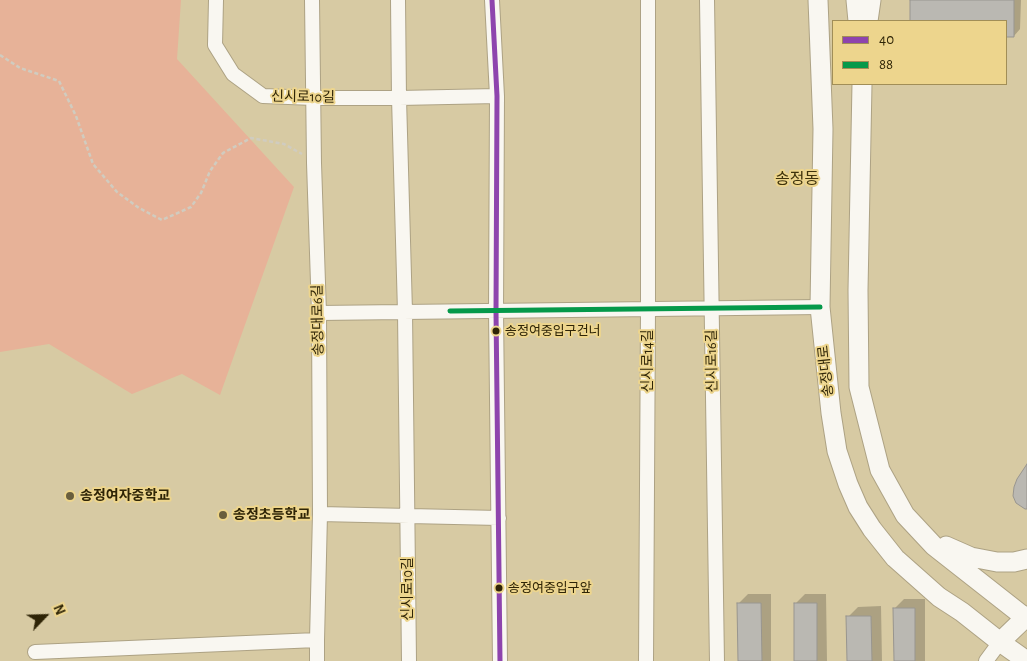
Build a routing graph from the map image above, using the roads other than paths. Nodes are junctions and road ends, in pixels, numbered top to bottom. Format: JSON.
{"nodes":[{"id":1,"x":216,"y":0,"type":"edge"},
{"id":2,"x":312,"y":0,"type":"edge"},
{"id":3,"x":398,"y":0,"type":"edge"},
{"id":4,"x":492,"y":0,"type":"edge"},
{"id":5,"x":648,"y":0,"type":"edge"},
{"id":6,"x":707,"y":0,"type":"edge"},
{"id":7,"x":818,"y":0,"type":"edge"},
{"id":8,"x":856,"y":0,"type":"edge"},
{"id":9,"x":871,"y":0,"type":"edge"},
{"id":10,"x":858,"y":20,"type":"edge"},
{"id":11,"x":868,"y":20,"type":"edge"},
{"id":12,"x":862,"y":85,"type":"edge"},
{"id":13,"x":497,"y":96,"type":"junction"},
{"id":14,"x":314,"y":98,"type":"junction"},
{"id":15,"x":399,"y":98,"type":"junction"},
{"id":16,"x":820,"y":307,"type":"junction"},
{"id":17,"x":712,"y":308,"type":"junction"},
{"id":18,"x":648,"y":309,"type":"junction"},
{"id":19,"x":496,"y":311,"type":"junction"},
{"id":20,"x":405,"y":312,"type":"junction"},
{"id":21,"x":319,"y":313,"type":"junction"},
{"id":22,"x":320,"y":514,"type":"junction"},
{"id":23,"x":408,"y":516,"type":"junction"},
{"id":24,"x":499,"y":518,"type":"junction"},
{"id":25,"x":925,"y":536,"type":"junction"},
{"id":26,"x":1027,"y":559,"type":"edge"},
{"id":27,"x":1026,"y":617,"type":"edge"},
{"id":28,"x":317,"y":640,"type":"junction"},
{"id":29,"x":1000,"y":642,"type":"junction"},
{"id":30,"x":35,"y":652,"type":"dead end"},
{"id":31,"x":317,"y":661,"type":"edge"},
{"id":32,"x":409,"y":661,"type":"edge"},
{"id":33,"x":500,"y":661,"type":"edge"},
{"id":34,"x":646,"y":661,"type":"edge"},
{"id":35,"x":717,"y":661,"type":"edge"},
{"id":36,"x":986,"y":661,"type":"edge"},
{"id":37,"x":1027,"y":661,"type":"edge"}],
"edges":[{"from":1,"to":14,"type":"street","name":"신시로10길"},
{"from":2,"to":14,"type":"street","name":"송정대로6길"},
{"from":3,"to":15,"type":"street","name":"신시로10길"},
{"from":4,"to":13,"type":"street"},
{"from":5,"to":18,"type":"street","name":"신시로14길"},
{"from":6,"to":17,"type":"street","name":"신시로16길"},
{"from":7,"to":16,"type":"street","name":"송정대로"},
{"from":8,"to":10,"type":"street"},
{"from":9,"to":11,"type":"street"},
{"from":12,"to":25,"type":"street"},
{"from":13,"to":15,"type":"street","name":"신시로10길"},
{"from":13,"to":19,"type":"street"},
{"from":14,"to":15,"type":"street","name":"신시로10길"},
{"from":14,"to":21,"type":"street","name":"송정대로6길"},
{"from":15,"to":20,"type":"street","name":"신시로10길"},
{"from":16,"to":17,"type":"street"},
{"from":16,"to":29,"type":"street","name":"송정대로"},
{"from":17,"to":18,"type":"street"},
{"from":17,"to":35,"type":"street","name":"신시로16길"},
{"from":18,"to":19,"type":"street"},
{"from":18,"to":34,"type":"street","name":"신시로14길"},
{"from":19,"to":20,"type":"street"},
{"from":19,"to":24,"type":"street"},
{"from":20,"to":21,"type":"street"},
{"from":20,"to":23,"type":"street","name":"신시로10길"},
{"from":21,"to":22,"type":"street","name":"송정대로6길"},
{"from":22,"to":23,"type":"street"},
{"from":22,"to":28,"type":"street","name":"송정대로6길"},
{"from":23,"to":24,"type":"street"},
{"from":23,"to":32,"type":"street","name":"신시로10길"},
{"from":24,"to":33,"type":"street"},
{"from":25,"to":26,"type":"street"},
{"from":25,"to":27,"type":"street"},
{"from":27,"to":29,"type":"street"},
{"from":28,"to":30,"type":"street"},
{"from":28,"to":31,"type":"street","name":"송정대로6길"},
{"from":29,"to":36,"type":"street"},
{"from":29,"to":37,"type":"street","name":"송정대로"}]}
